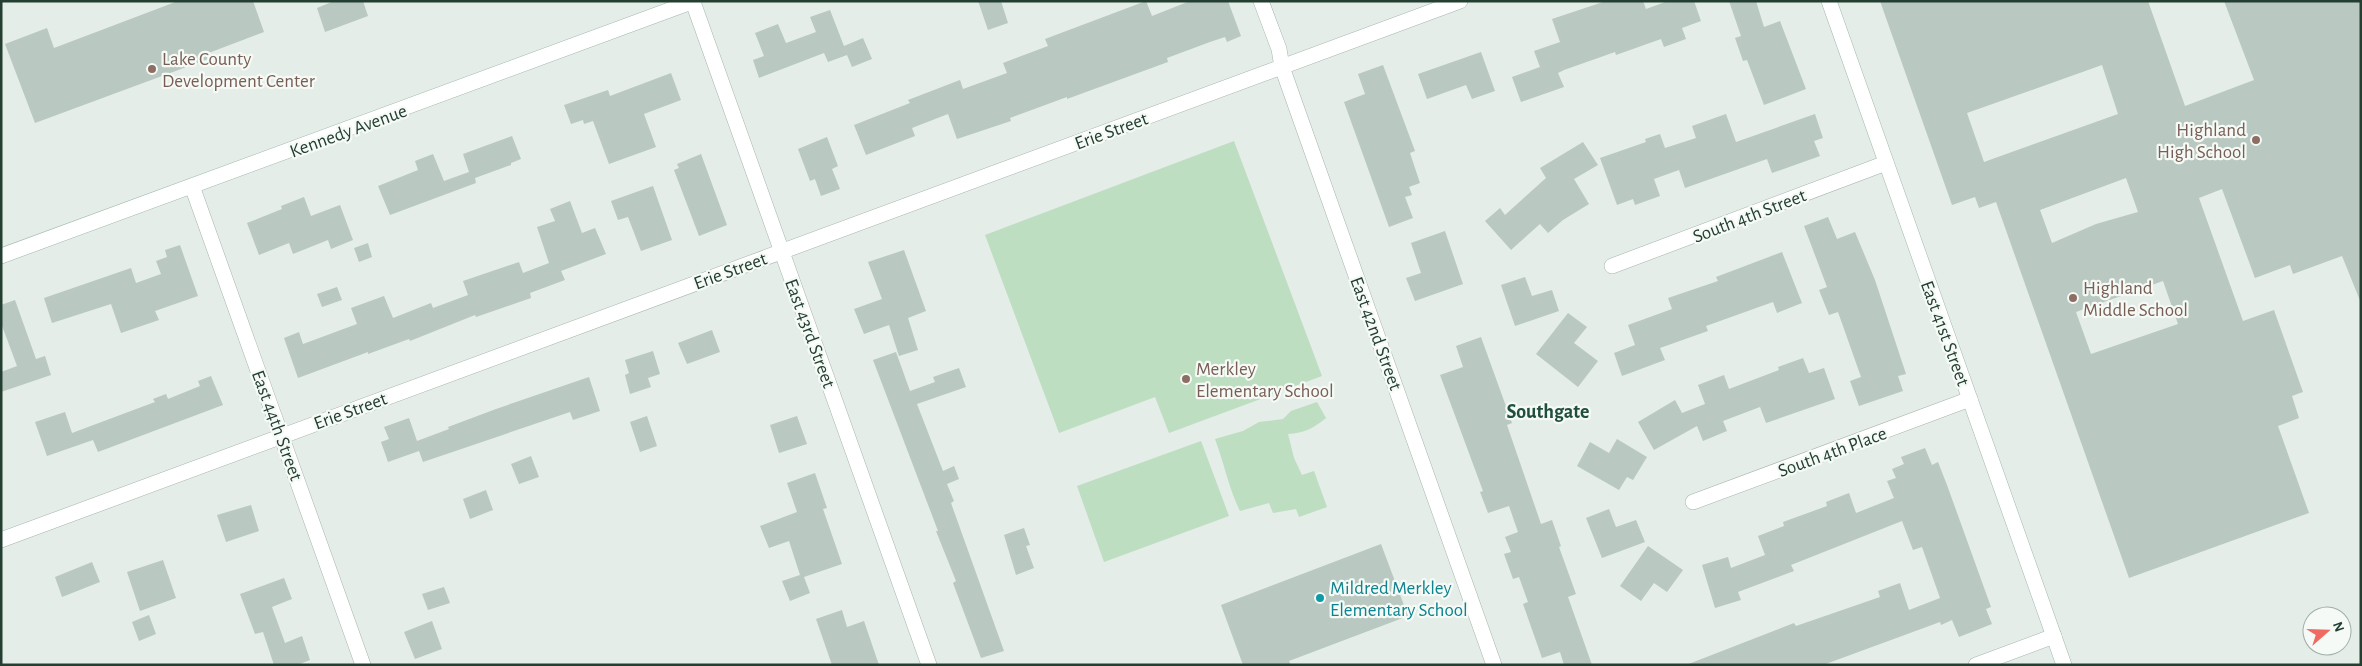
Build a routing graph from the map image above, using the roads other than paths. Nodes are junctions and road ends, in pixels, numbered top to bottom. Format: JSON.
{"nodes":[{"id":1,"x":693,"y":1,"type":"edge"},
{"id":2,"x":1261,"y":1,"type":"edge"},
{"id":3,"x":1460,"y":1,"type":"edge"},
{"id":4,"x":1828,"y":1,"type":"edge"},
{"id":5,"x":1282,"y":67,"type":"junction"},
{"id":6,"x":1886,"y":164,"type":"junction"},
{"id":7,"x":192,"y":186,"type":"junction"},
{"id":8,"x":781,"y":251,"type":"junction"},
{"id":9,"x":1,"y":256,"type":"edge"},
{"id":10,"x":1612,"y":266,"type":"dead end"},
{"id":11,"x":1970,"y":399,"type":"junction"},
{"id":12,"x":282,"y":436,"type":"junction"},
{"id":13,"x":1693,"y":502,"type":"dead end"},
{"id":14,"x":1,"y":540,"type":"edge"},
{"id":15,"x":2054,"y":636,"type":"junction"},
{"id":16,"x":363,"y":665,"type":"edge"},
{"id":17,"x":929,"y":665,"type":"edge"},
{"id":18,"x":1494,"y":665,"type":"edge"},
{"id":19,"x":1976,"y":665,"type":"edge"},
{"id":20,"x":2064,"y":665,"type":"edge"}],
"edges":[{"from":1,"to":7,"type":"street","name":"Kennedy Avenue"},
{"from":1,"to":8,"type":"street","name":"East 43rd Street"},
{"from":2,"to":5,"type":"street","name":"East 42nd Street"},
{"from":3,"to":5,"type":"street","name":"Erie Street"},
{"from":4,"to":6,"type":"street","name":"East 41st Street"},
{"from":5,"to":8,"type":"street","name":"Erie Street"},
{"from":5,"to":18,"type":"street","name":"East 42nd Street"},
{"from":6,"to":10,"type":"street","name":"South 4th Street"},
{"from":6,"to":11,"type":"street","name":"East 41st Street"},
{"from":7,"to":9,"type":"street","name":"Kennedy Avenue"},
{"from":7,"to":12,"type":"street","name":"East 44th Street"},
{"from":8,"to":12,"type":"street","name":"Erie Street"},
{"from":8,"to":17,"type":"street","name":"East 43rd Street"},
{"from":11,"to":13,"type":"street","name":"South 4th Place"},
{"from":11,"to":15,"type":"street","name":"East 41st Street"},
{"from":12,"to":14,"type":"street","name":"Erie Street"},
{"from":12,"to":16,"type":"street","name":"East 44th Street"},
{"from":15,"to":19,"type":"street"},
{"from":15,"to":20,"type":"street","name":"East 41st Street"}]}
